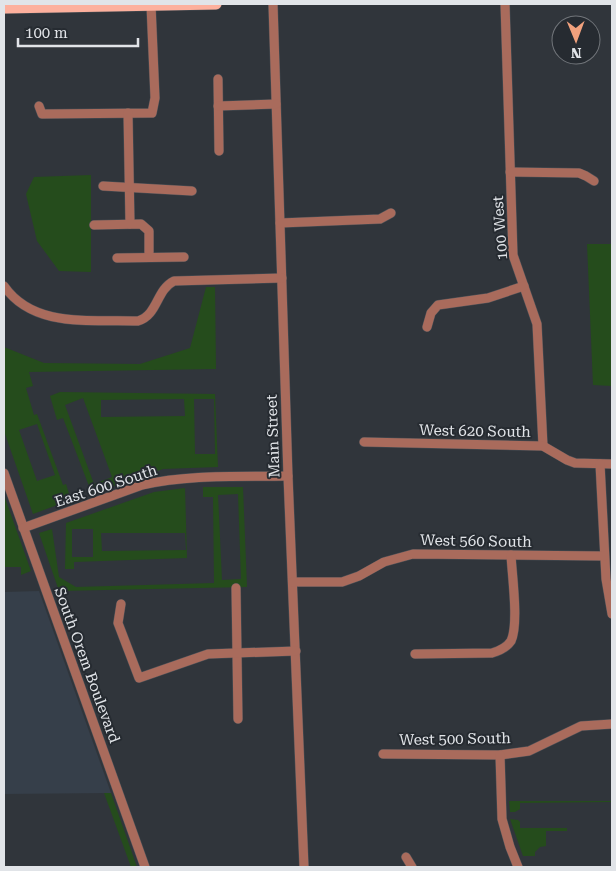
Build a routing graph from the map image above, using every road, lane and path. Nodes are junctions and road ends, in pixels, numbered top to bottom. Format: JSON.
{"nodes":[{"id":1,"x":216,"y":4,"type":"edge"},
{"id":2,"x":273,"y":4,"type":"edge"},
{"id":3,"x":505,"y":4,"type":"edge"},
{"id":4,"x":75,"y":5,"type":"edge"},
{"id":5,"x":151,"y":5,"type":"edge"},
{"id":6,"x":4,"y":8,"type":"edge"},
{"id":7,"x":218,"y":79,"type":"dead end"},
{"id":8,"x":276,"y":104,"type":"junction"},
{"id":9,"x":39,"y":106,"type":"dead end"},
{"id":10,"x":218,"y":106,"type":"junction"},
{"id":11,"x":128,"y":113,"type":"junction"},
{"id":12,"x":219,"y":151,"type":"dead end"},
{"id":13,"x":510,"y":172,"type":"junction"},
{"id":14,"x":594,"y":181,"type":"dead end"},
{"id":15,"x":104,"y":186,"type":"dead end"},
{"id":16,"x":130,"y":187,"type":"junction"},
{"id":17,"x":192,"y":191,"type":"dead end"},
{"id":18,"x":391,"y":213,"type":"dead end"},
{"id":19,"x":280,"y":223,"type":"junction"},
{"id":20,"x":130,"y":224,"type":"junction"},
{"id":21,"x":94,"y":225,"type":"dead end"},
{"id":22,"x":149,"y":257,"type":"junction"},
{"id":23,"x":184,"y":257,"type":"dead end"},
{"id":24,"x":118,"y":258,"type":"dead end"},
{"id":25,"x":282,"y":278,"type":"junction"},
{"id":26,"x":4,"y":286,"type":"edge"},
{"id":27,"x":524,"y":286,"type":"junction"},
{"id":28,"x":427,"y":327,"type":"dead end"},
{"id":29,"x":364,"y":442,"type":"dead end"},
{"id":30,"x":544,"y":446,"type":"junction"},
{"id":31,"x":600,"y":464,"type":"junction"},
{"id":32,"x":612,"y":464,"type":"edge"},
{"id":33,"x":4,"y":473,"type":"edge"},
{"id":34,"x":288,"y":476,"type":"junction"},
{"id":35,"x":23,"y":528,"type":"junction"},
{"id":36,"x":511,"y":555,"type":"junction"},
{"id":37,"x":604,"y":556,"type":"junction"},
{"id":38,"x":293,"y":582,"type":"junction"},
{"id":39,"x":236,"y":588,"type":"dead end"},
{"id":40,"x":121,"y":604,"type":"dead end"},
{"id":41,"x":612,"y":614,"type":"edge"},
{"id":42,"x":296,"y":651,"type":"junction"},
{"id":43,"x":237,"y":652,"type":"junction"},
{"id":44,"x":415,"y":654,"type":"dead end"},
{"id":45,"x":238,"y":719,"type":"dead end"},
{"id":46,"x":612,"y":724,"type":"edge"},
{"id":47,"x":383,"y":754,"type":"dead end"},
{"id":48,"x":500,"y":755,"type":"junction"},
{"id":49,"x":406,"y":857,"type":"dead end"},
{"id":50,"x":145,"y":867,"type":"edge"},
{"id":51,"x":304,"y":867,"type":"edge"},
{"id":52,"x":412,"y":867,"type":"edge"},
{"id":53,"x":518,"y":867,"type":"edge"}],
"edges":[{"from":1,"to":5,"type":"main road"},
{"from":2,"to":8,"type":"street","name":"Main Street"},
{"from":3,"to":13,"type":"street","name":"100 West"},
{"from":4,"to":5,"type":"main road"},
{"from":4,"to":6,"type":"main road"},
{"from":5,"to":11,"type":"street"},
{"from":7,"to":10,"type":"street"},
{"from":8,"to":10,"type":"street"},
{"from":8,"to":19,"type":"street","name":"Main Street"},
{"from":9,"to":11,"type":"street"},
{"from":10,"to":12,"type":"street"},
{"from":11,"to":16,"type":"street"},
{"from":13,"to":14,"type":"street"},
{"from":13,"to":27,"type":"street","name":"100 West"},
{"from":15,"to":16,"type":"street"},
{"from":16,"to":17,"type":"street"},
{"from":16,"to":20,"type":"street"},
{"from":18,"to":19,"type":"street"},
{"from":19,"to":25,"type":"street","name":"Main Street"},
{"from":20,"to":21,"type":"street"},
{"from":20,"to":22,"type":"street"},
{"from":22,"to":23,"type":"street"},
{"from":22,"to":24,"type":"street"},
{"from":25,"to":26,"type":"street"},
{"from":25,"to":34,"type":"street","name":"Main Street"},
{"from":27,"to":28,"type":"street"},
{"from":27,"to":30,"type":"street","name":"100 West"},
{"from":29,"to":30,"type":"street","name":"West 620 South"},
{"from":30,"to":31,"type":"street","name":"West 620 South"},
{"from":31,"to":32,"type":"street","name":"West 620 South"},
{"from":31,"to":37,"type":"street"},
{"from":33,"to":35,"type":"street","name":"South Orem Boulevard"},
{"from":34,"to":35,"type":"street","name":"East 600 South"},
{"from":34,"to":38,"type":"street","name":"Main Street"},
{"from":35,"to":50,"type":"street","name":"South Orem Boulevard"},
{"from":36,"to":37,"type":"street","name":"West 560 South"},
{"from":36,"to":38,"type":"street","name":"West 560 South"},
{"from":36,"to":44,"type":"street"},
{"from":37,"to":41,"type":"street"},
{"from":38,"to":42,"type":"street","name":"Main Street"},
{"from":39,"to":43,"type":"street"},
{"from":40,"to":43,"type":"street"},
{"from":42,"to":43,"type":"street"},
{"from":42,"to":51,"type":"street","name":"Main Street"},
{"from":43,"to":45,"type":"street"},
{"from":46,"to":48,"type":"street","name":"West 500 South"},
{"from":47,"to":48,"type":"street","name":"West 500 South"},
{"from":48,"to":53,"type":"street"},
{"from":49,"to":52,"type":"street"}]}
